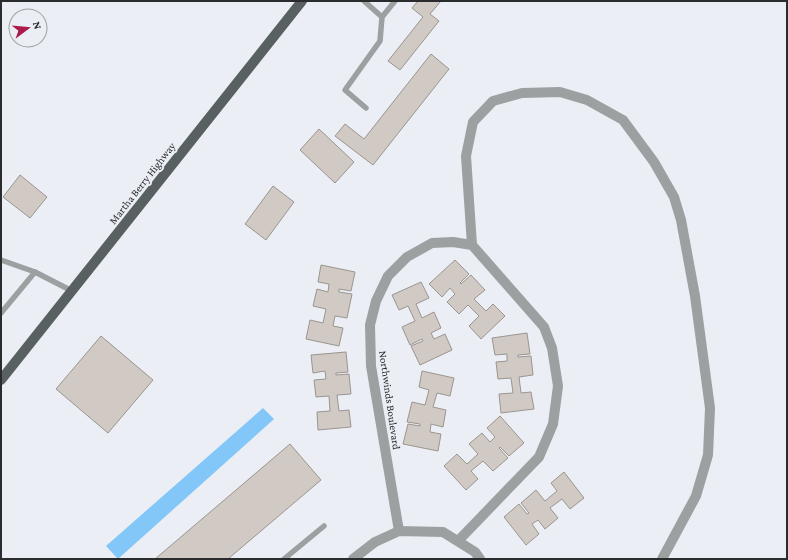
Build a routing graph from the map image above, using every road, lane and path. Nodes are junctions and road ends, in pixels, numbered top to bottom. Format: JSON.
{"nodes":[{"id":1,"x":302,"y":1,"type":"edge"},
{"id":2,"x":364,"y":1,"type":"edge"},
{"id":3,"x":395,"y":1,"type":"edge"},
{"id":4,"x":382,"y":17,"type":"junction"},
{"id":5,"x":366,"y":108,"type":"dead end"},
{"id":6,"x":472,"y":245,"type":"junction"},
{"id":7,"x":1,"y":260,"type":"edge"},
{"id":8,"x":35,"y":272,"type":"junction"},
{"id":9,"x":72,"y":291,"type":"junction"},
{"id":10,"x":1,"y":313,"type":"edge"},
{"id":11,"x":1,"y":380,"type":"edge"},
{"id":12,"x":324,"y":526,"type":"dead end"},
{"id":13,"x":398,"y":531,"type":"junction"},
{"id":14,"x":458,"y":541,"type":"junction"},
{"id":15,"x":284,"y":559,"type":"edge"},
{"id":16,"x":353,"y":559,"type":"edge"},
{"id":17,"x":480,"y":559,"type":"edge"},
{"id":18,"x":662,"y":559,"type":"edge"}],
"edges":[{"from":1,"to":9,"type":"main road","name":"Martha Berry Highway"},
{"from":2,"to":4,"type":"lane"},
{"from":3,"to":4,"type":"lane"},
{"from":4,"to":5,"type":"lane"},
{"from":6,"to":13,"type":"street","name":"Northwinds Boulevard"},
{"from":6,"to":14,"type":"street"},
{"from":6,"to":18,"type":"street"},
{"from":7,"to":8,"type":"lane"},
{"from":8,"to":9,"type":"lane"},
{"from":8,"to":10,"type":"lane"},
{"from":9,"to":11,"type":"main road","name":"Martha Berry Highway"},
{"from":12,"to":15,"type":"lane"},
{"from":13,"to":14,"type":"street"},
{"from":13,"to":16,"type":"street"},
{"from":14,"to":17,"type":"street"}]}
